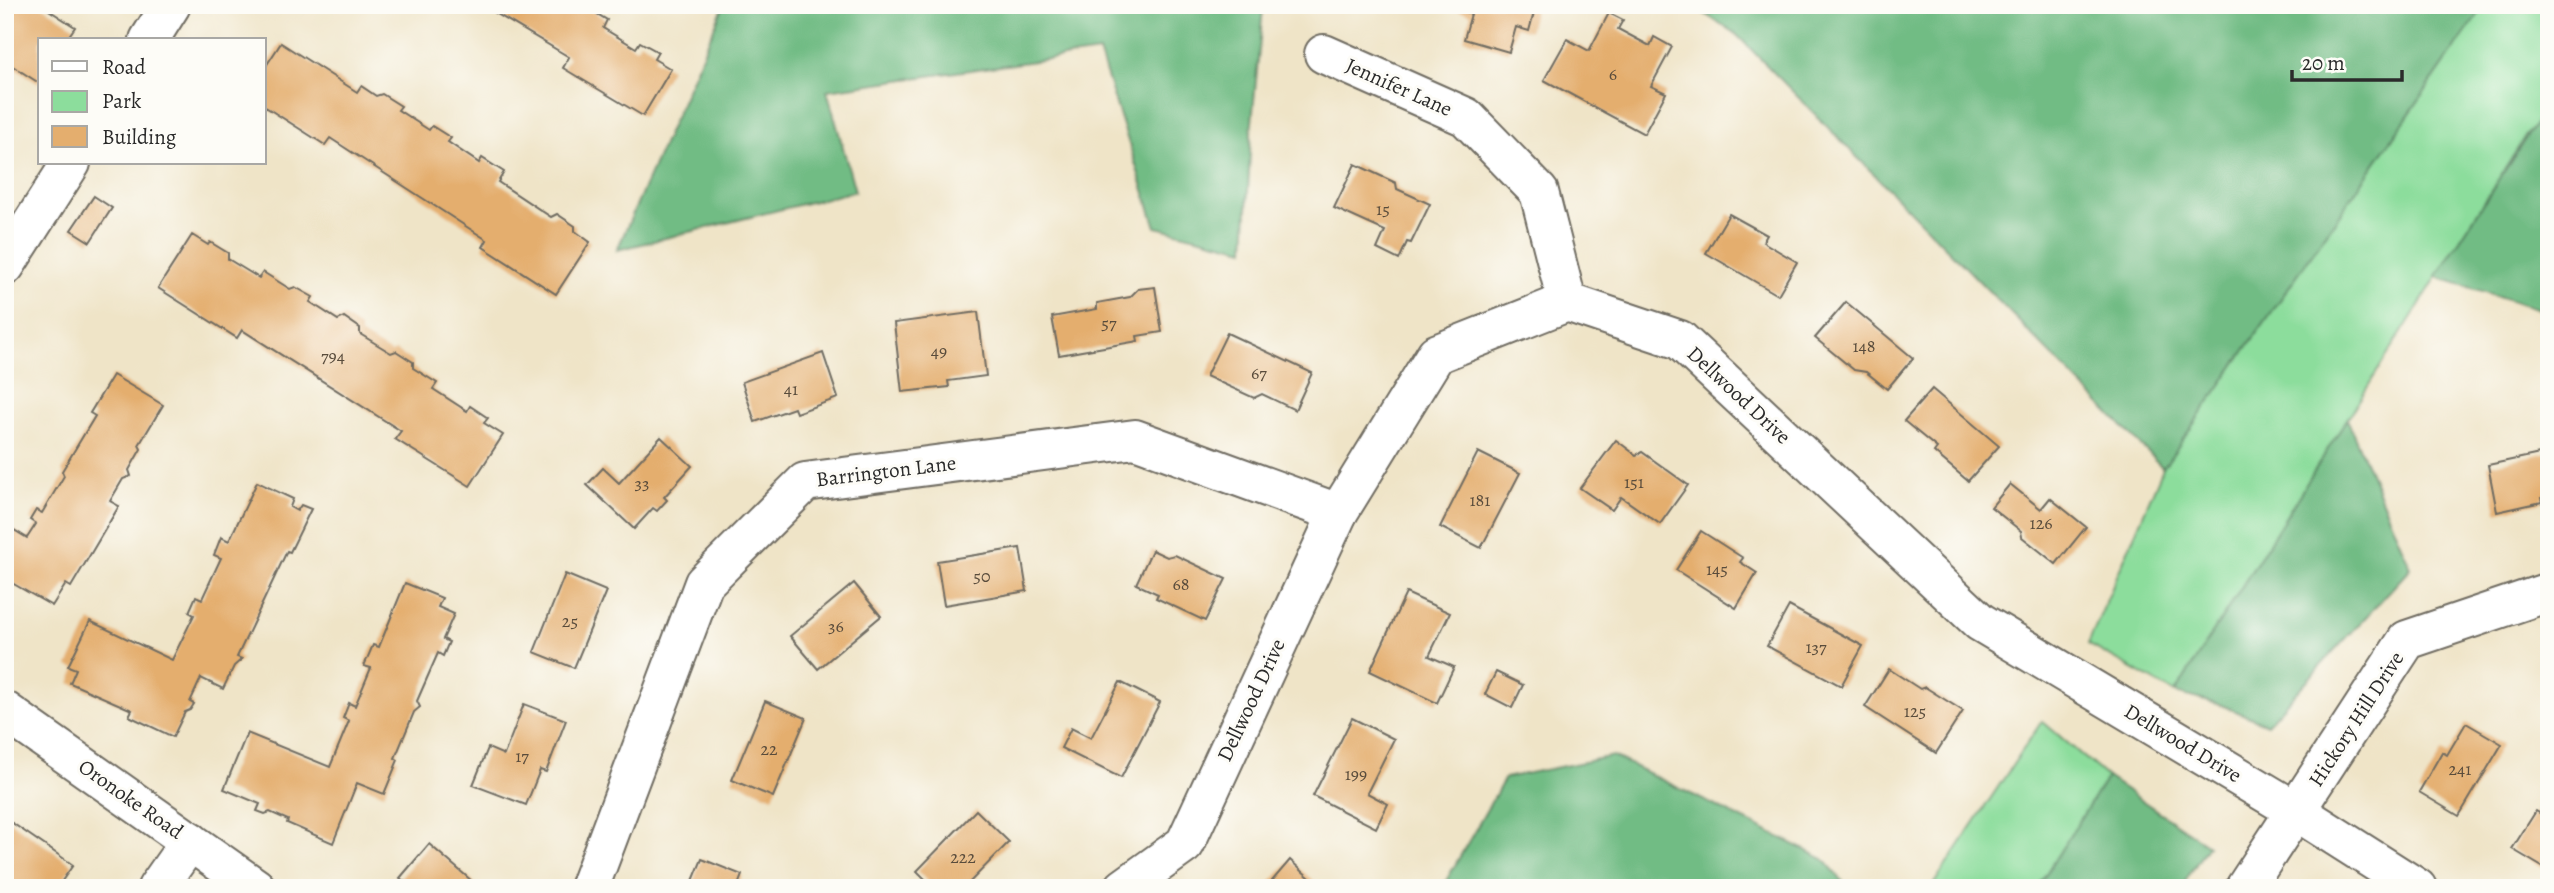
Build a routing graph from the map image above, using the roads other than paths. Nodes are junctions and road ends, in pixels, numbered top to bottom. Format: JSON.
{"nodes":[{"id":1,"x":171,"y":5,"type":"edge"},
{"id":2,"x":150,"y":38,"type":"edge"},
{"id":3,"x":1324,"y":54,"type":"dead end"},
{"id":4,"x":70,"y":164,"type":"edge"},
{"id":5,"x":5,"y":266,"type":"edge"},
{"id":6,"x":1567,"y":302,"type":"junction"},
{"id":7,"x":1338,"y":513,"type":"junction"},
{"id":8,"x":2549,"y":592,"type":"edge"},
{"id":9,"x":5,"y":711,"type":"edge"},
{"id":10,"x":2296,"y":811,"type":"junction"},
{"id":11,"x":190,"y":841,"type":"junction"},
{"id":12,"x":157,"y":888,"type":"edge"},
{"id":13,"x":256,"y":888,"type":"edge"},
{"id":14,"x":589,"y":888,"type":"edge"},
{"id":15,"x":1124,"y":888,"type":"edge"},
{"id":16,"x":2245,"y":888,"type":"edge"},
{"id":17,"x":2417,"y":888,"type":"edge"}],
"edges":[{"from":1,"to":2,"type":"street"},
{"from":3,"to":6,"type":"street","name":"Jennifer Lane"},
{"from":4,"to":5,"type":"street"},
{"from":6,"to":7,"type":"street","name":"Dellwood Drive"},
{"from":6,"to":10,"type":"street","name":"Dellwood Drive"},
{"from":7,"to":14,"type":"street","name":"Barrington Lane"},
{"from":7,"to":15,"type":"street","name":"Dellwood Drive"},
{"from":8,"to":10,"type":"street","name":"Hickory Hill Drive"},
{"from":9,"to":11,"type":"street","name":"Oronoke Road"},
{"from":10,"to":16,"type":"street","name":"Hickory Hill Drive"},
{"from":10,"to":17,"type":"street","name":"Dellwood Drive"},
{"from":11,"to":12,"type":"street"},
{"from":11,"to":13,"type":"street","name":"Oronoke Road"}]}
